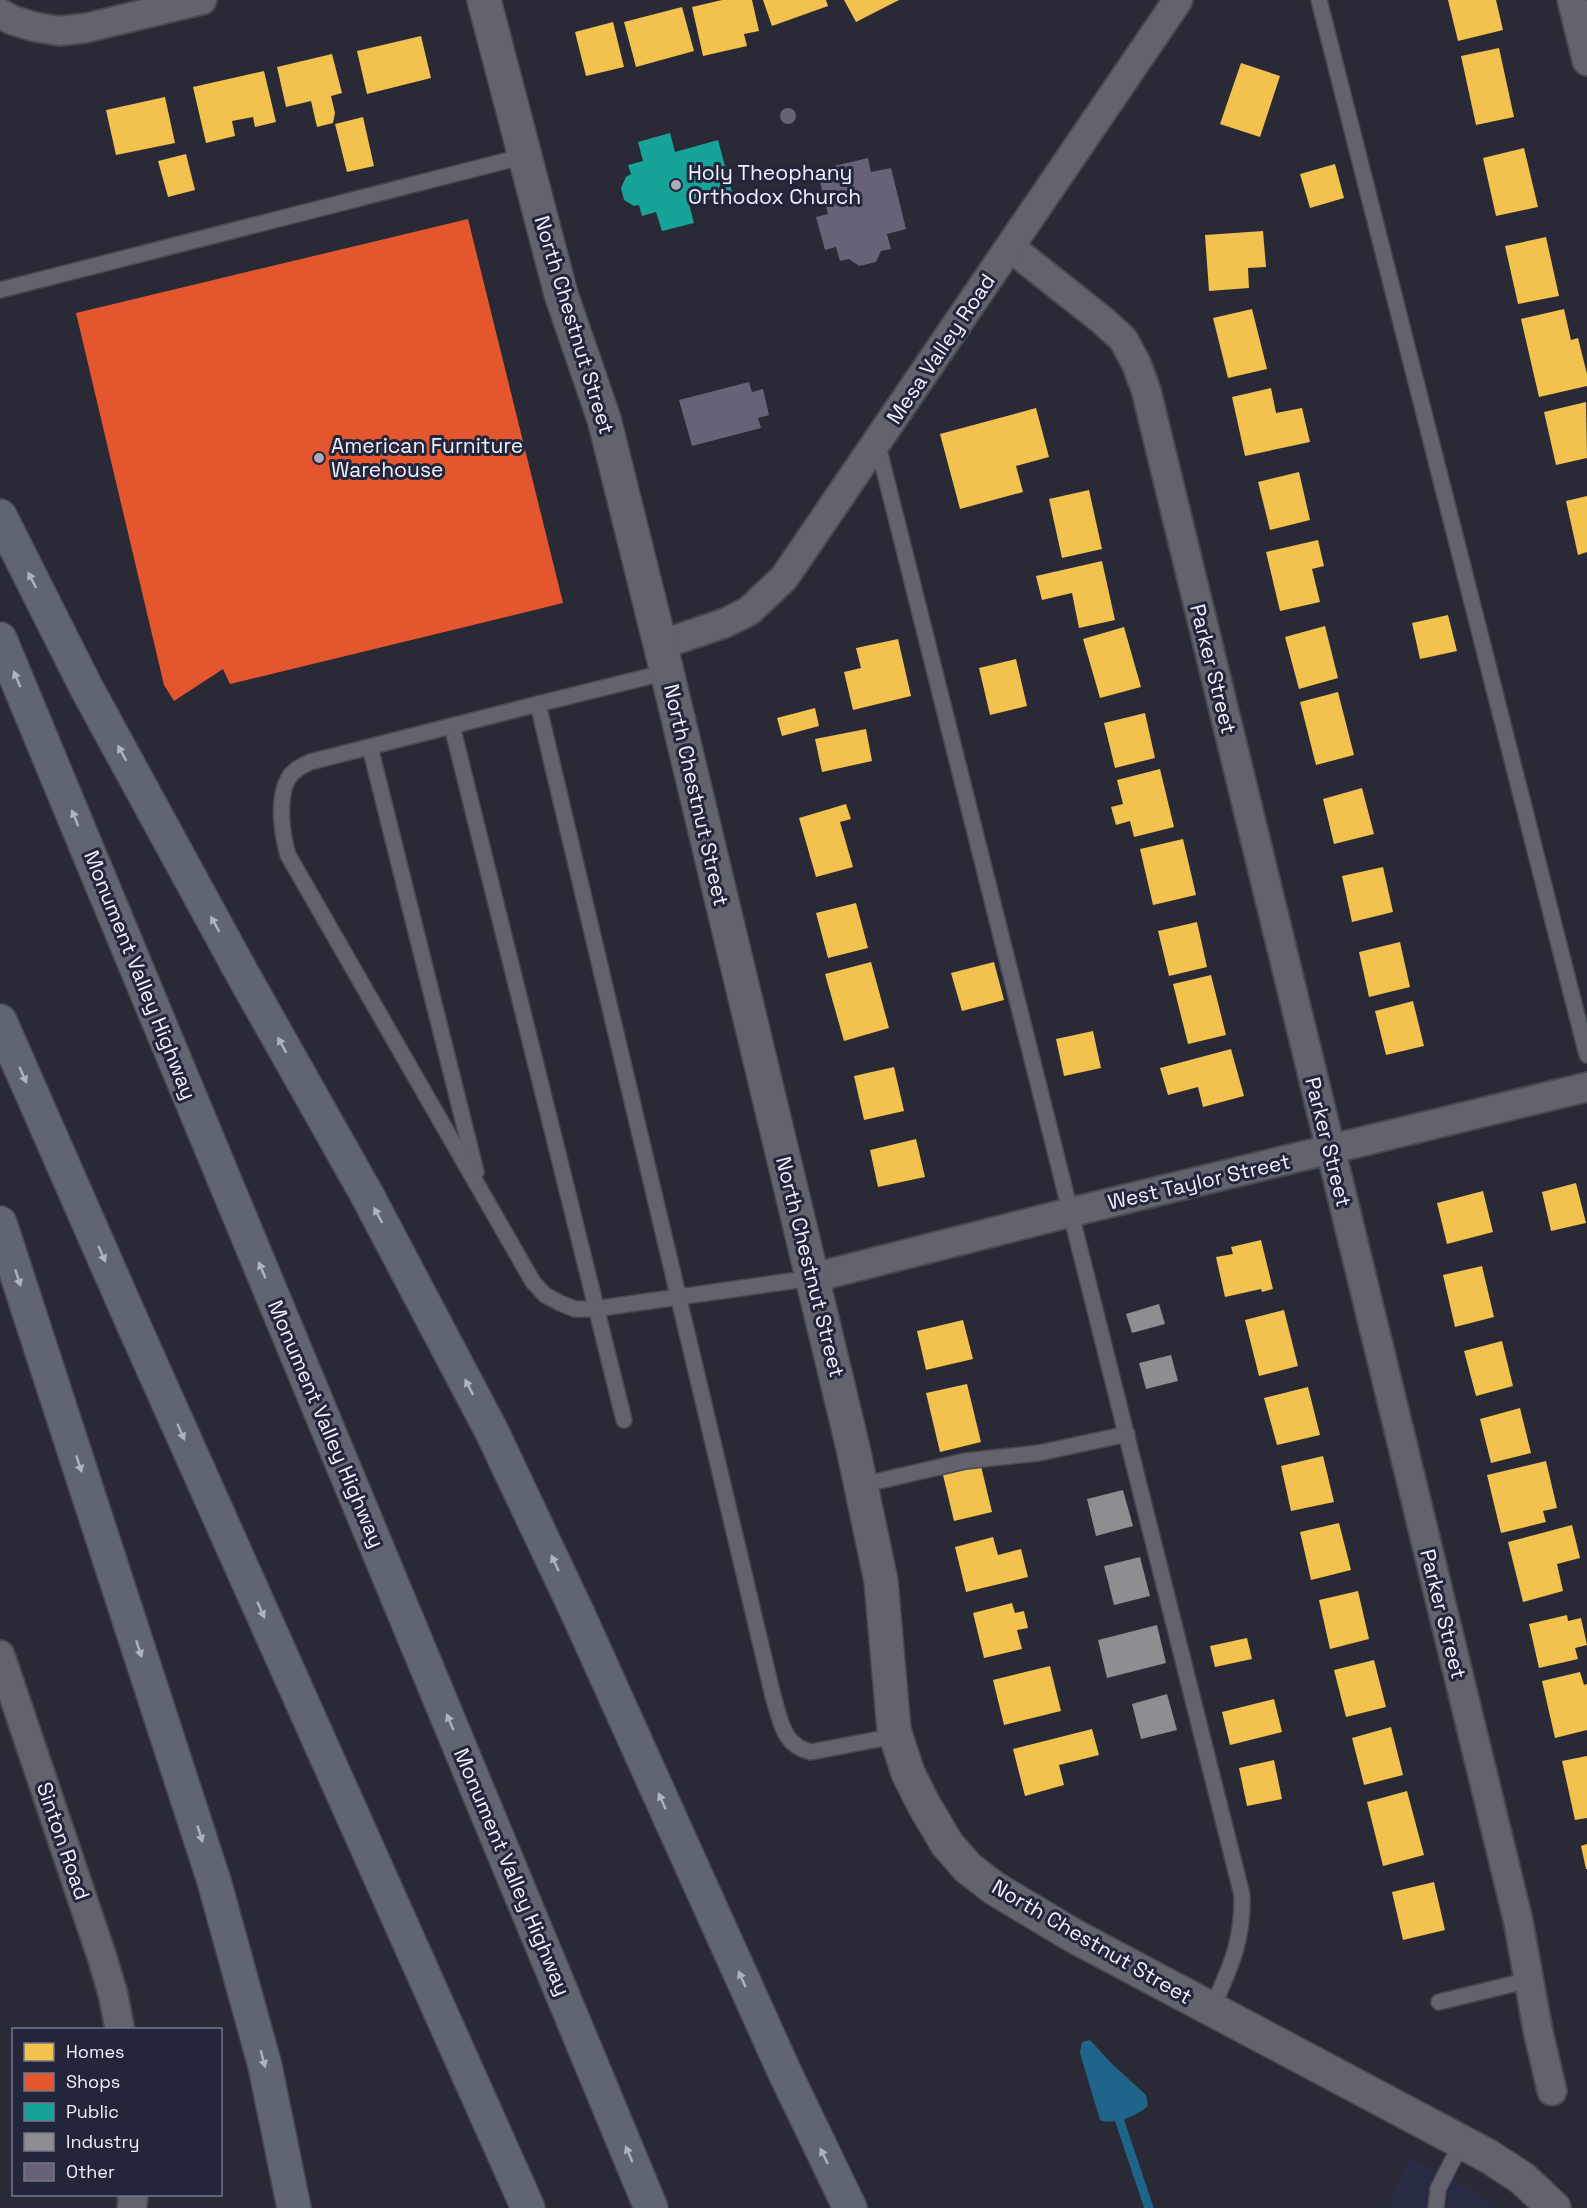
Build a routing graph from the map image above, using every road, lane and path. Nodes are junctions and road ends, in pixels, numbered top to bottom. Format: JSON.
{"nodes":[{"id":1,"x":202,"y":0,"type":"edge"},
{"id":2,"x":484,"y":0,"type":"edge"},
{"id":3,"x":1178,"y":0,"type":"edge"},
{"id":4,"x":1319,"y":0,"type":"edge"},
{"id":5,"x":1572,"y":0,"type":"edge"},
{"id":6,"x":0,"y":13,"type":"edge"},
{"id":7,"x":1587,"y":61,"type":"edge"},
{"id":8,"x":525,"y":156,"type":"junction"},
{"id":9,"x":1010,"y":247,"type":"junction"},
{"id":10,"x":0,"y":290,"type":"edge"},
{"id":11,"x":877,"y":442,"type":"junction"},
{"id":12,"x":0,"y":516,"type":"edge"},
{"id":13,"x":0,"y":639,"type":"edge"},
{"id":14,"x":663,"y":658,"type":"junction"},
{"id":15,"x":538,"y":704,"type":"junction"},
{"id":16,"x":452,"y":726,"type":"junction"},
{"id":17,"x":370,"y":747,"type":"junction"},
{"id":18,"x":0,"y":1022,"type":"edge"},
{"id":19,"x":1587,"y":1055,"type":"edge"},
{"id":20,"x":1587,"y":1087,"type":"edge"},
{"id":21,"x":1330,"y":1150,"type":"junction"},
{"id":22,"x":481,"y":1190,"type":"junction"},
{"id":23,"x":1072,"y":1212,"type":"junction"},
{"id":24,"x":0,"y":1222,"type":"edge"},
{"id":25,"x":812,"y":1278,"type":"junction"},
{"id":26,"x":678,"y":1299,"type":"junction"},
{"id":27,"x":597,"y":1309,"type":"junction"},
{"id":28,"x":624,"y":1420,"type":"dead end"},
{"id":29,"x":1127,"y":1434,"type":"junction"},
{"id":30,"x":862,"y":1485,"type":"junction"},
{"id":31,"x":0,"y":1655,"type":"edge"},
{"id":32,"x":895,"y":1736,"type":"junction"},
{"id":33,"x":1529,"y":1980,"type":"junction"},
{"id":34,"x":1439,"y":2002,"type":"dead end"},
{"id":35,"x":1212,"y":2009,"type":"junction"},
{"id":36,"x":120,"y":2028,"type":"edge"},
{"id":37,"x":1552,"y":2091,"type":"dead end"},
{"id":38,"x":1462,"y":2142,"type":"junction"},
{"id":39,"x":294,"y":2208,"type":"edge"},
{"id":40,"x":528,"y":2208,"type":"edge"},
{"id":41,"x":651,"y":2208,"type":"edge"},
{"id":42,"x":850,"y":2208,"type":"edge"},
{"id":43,"x":1436,"y":2208,"type":"edge"},
{"id":44,"x":1554,"y":2208,"type":"edge"}],
"edges":[{"from":1,"to":6,"type":"street"},
{"from":2,"to":8,"type":"main road","name":"North Chestnut Street"},
{"from":3,"to":9,"type":"street","name":"Mesa Valley Road"},
{"from":4,"to":19,"type":"lane"},
{"from":5,"to":7,"type":"street"},
{"from":8,"to":10,"type":"lane"},
{"from":8,"to":14,"type":"main road","name":"North Chestnut Street"},
{"from":9,"to":11,"type":"street","name":"Mesa Valley Road"},
{"from":9,"to":21,"type":"street","name":"Parker Street"},
{"from":11,"to":14,"type":"street","name":"Mesa Valley Road"},
{"from":11,"to":23,"type":"lane"},
{"from":42,"to":12,"type":"highway","one_way":true},
{"from":41,"to":13,"type":"highway","name":"Monument Valley Highway","one_way":true},
{"from":14,"to":15,"type":"lane"},
{"from":14,"to":25,"type":"main road","name":"North Chestnut Street"},
{"from":15,"to":16,"type":"lane"},
{"from":15,"to":26,"type":"lane"},
{"from":16,"to":17,"type":"lane"},
{"from":16,"to":27,"type":"lane"},
{"from":17,"to":22,"type":"lane"},
{"from":17,"to":22,"type":"lane"},
{"from":18,"to":40,"type":"highway","one_way":true},
{"from":20,"to":21,"type":"street","name":"West Taylor Street"},
{"from":21,"to":23,"type":"street","name":"West Taylor Street"},
{"from":21,"to":33,"type":"street","name":"Parker Street"},
{"from":22,"to":27,"type":"lane"},
{"from":23,"to":25,"type":"street","name":"West Taylor Street"},
{"from":23,"to":29,"type":"lane"},
{"from":24,"to":39,"type":"highway","one_way":true},
{"from":25,"to":26,"type":"lane"},
{"from":25,"to":30,"type":"main road","name":"North Chestnut Street"},
{"from":26,"to":27,"type":"lane"},
{"from":26,"to":32,"type":"lane"},
{"from":27,"to":28,"type":"lane"},
{"from":29,"to":30,"type":"lane"},
{"from":29,"to":35,"type":"lane"},
{"from":30,"to":32,"type":"main road","name":"North Chestnut Street"},
{"from":31,"to":36,"type":"street","name":"Sinton Road"},
{"from":32,"to":35,"type":"main road","name":"North Chestnut Street"},
{"from":33,"to":34,"type":"lane"},
{"from":33,"to":37,"type":"street","name":"Parker Street"},
{"from":35,"to":38,"type":"main road","name":"North Chestnut Street"},
{"from":38,"to":43,"type":"lane"},
{"from":38,"to":44,"type":"main road","name":"North Chestnut Street"}]}
